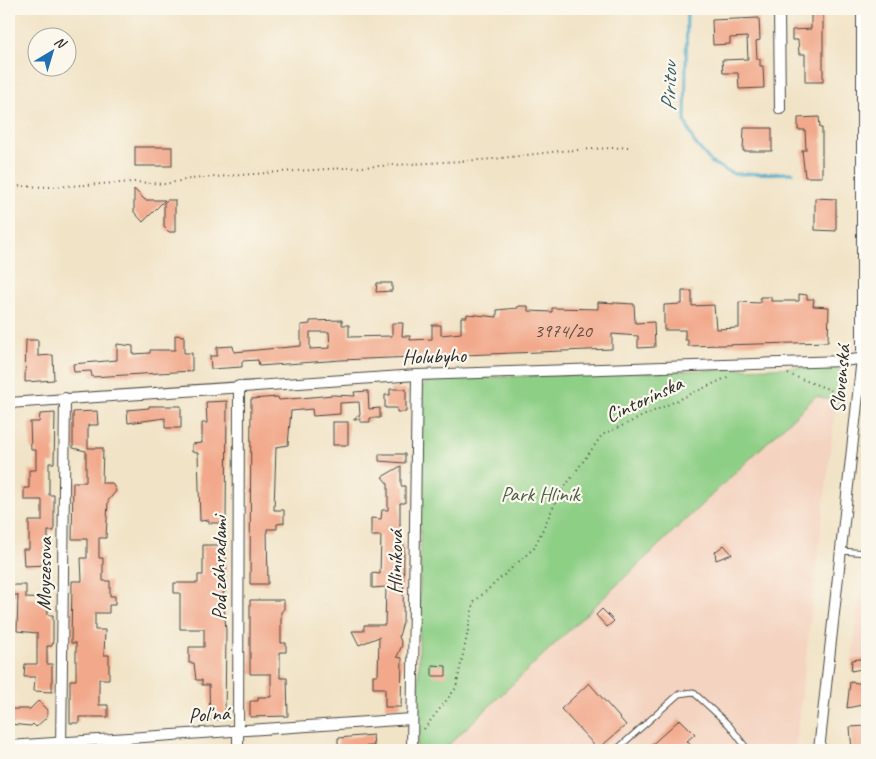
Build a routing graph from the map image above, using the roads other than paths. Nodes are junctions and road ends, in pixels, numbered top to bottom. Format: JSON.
{"nodes":[{"id":1,"x":779,"y":9,"type":"edge"},
{"id":2,"x":862,"y":9,"type":"edge"},
{"id":3,"x":865,"y":54,"type":"edge"},
{"id":4,"x":780,"y":108,"type":"dead end"},
{"id":5,"x":865,"y":358,"type":"edge"},
{"id":6,"x":417,"y":375,"type":"junction"},
{"id":7,"x":238,"y":386,"type":"junction"},
{"id":8,"x":65,"y":398,"type":"junction"},
{"id":9,"x":9,"y":403,"type":"edge"},
{"id":10,"x":841,"y":551,"type":"junction"},
{"id":11,"x":867,"y":553,"type":"edge"},
{"id":12,"x":412,"y":719,"type":"junction"},
{"id":13,"x":238,"y":731,"type":"junction"},
{"id":14,"x":9,"y":746,"type":"edge"},
{"id":15,"x":61,"y":746,"type":"edge"},
{"id":16,"x":238,"y":750,"type":"edge"},
{"id":17,"x":412,"y":750,"type":"edge"},
{"id":18,"x":616,"y":750,"type":"edge"},
{"id":19,"x":748,"y":750,"type":"edge"},
{"id":20,"x":819,"y":750,"type":"edge"}],
"edges":[{"from":1,"to":4,"type":"street"},
{"from":2,"to":3,"type":"street","name":"Slovenská"},
{"from":3,"to":5,"type":"street","name":"Slovenská"},
{"from":5,"to":6,"type":"street","name":"Holubyho"},
{"from":5,"to":10,"type":"street","name":"Slovenská"},
{"from":6,"to":7,"type":"street","name":"Holubyho"},
{"from":6,"to":12,"type":"street","name":"Hliníková"},
{"from":7,"to":8,"type":"street","name":"Holubyho"},
{"from":7,"to":13,"type":"street","name":"Pod záhradami"},
{"from":8,"to":9,"type":"street","name":"Holubyho"},
{"from":8,"to":15,"type":"street","name":"Moyzesova"},
{"from":10,"to":11,"type":"lane"},
{"from":10,"to":20,"type":"street","name":"Slovenská"},
{"from":12,"to":13,"type":"street","name":"Poľná"},
{"from":12,"to":17,"type":"street","name":"Hliníková"},
{"from":13,"to":15,"type":"street","name":"Poľná"},
{"from":13,"to":16,"type":"street","name":"Pod záhradami"},
{"from":14,"to":15,"type":"street","name":"Poľná"},
{"from":18,"to":19,"type":"lane"}]}
